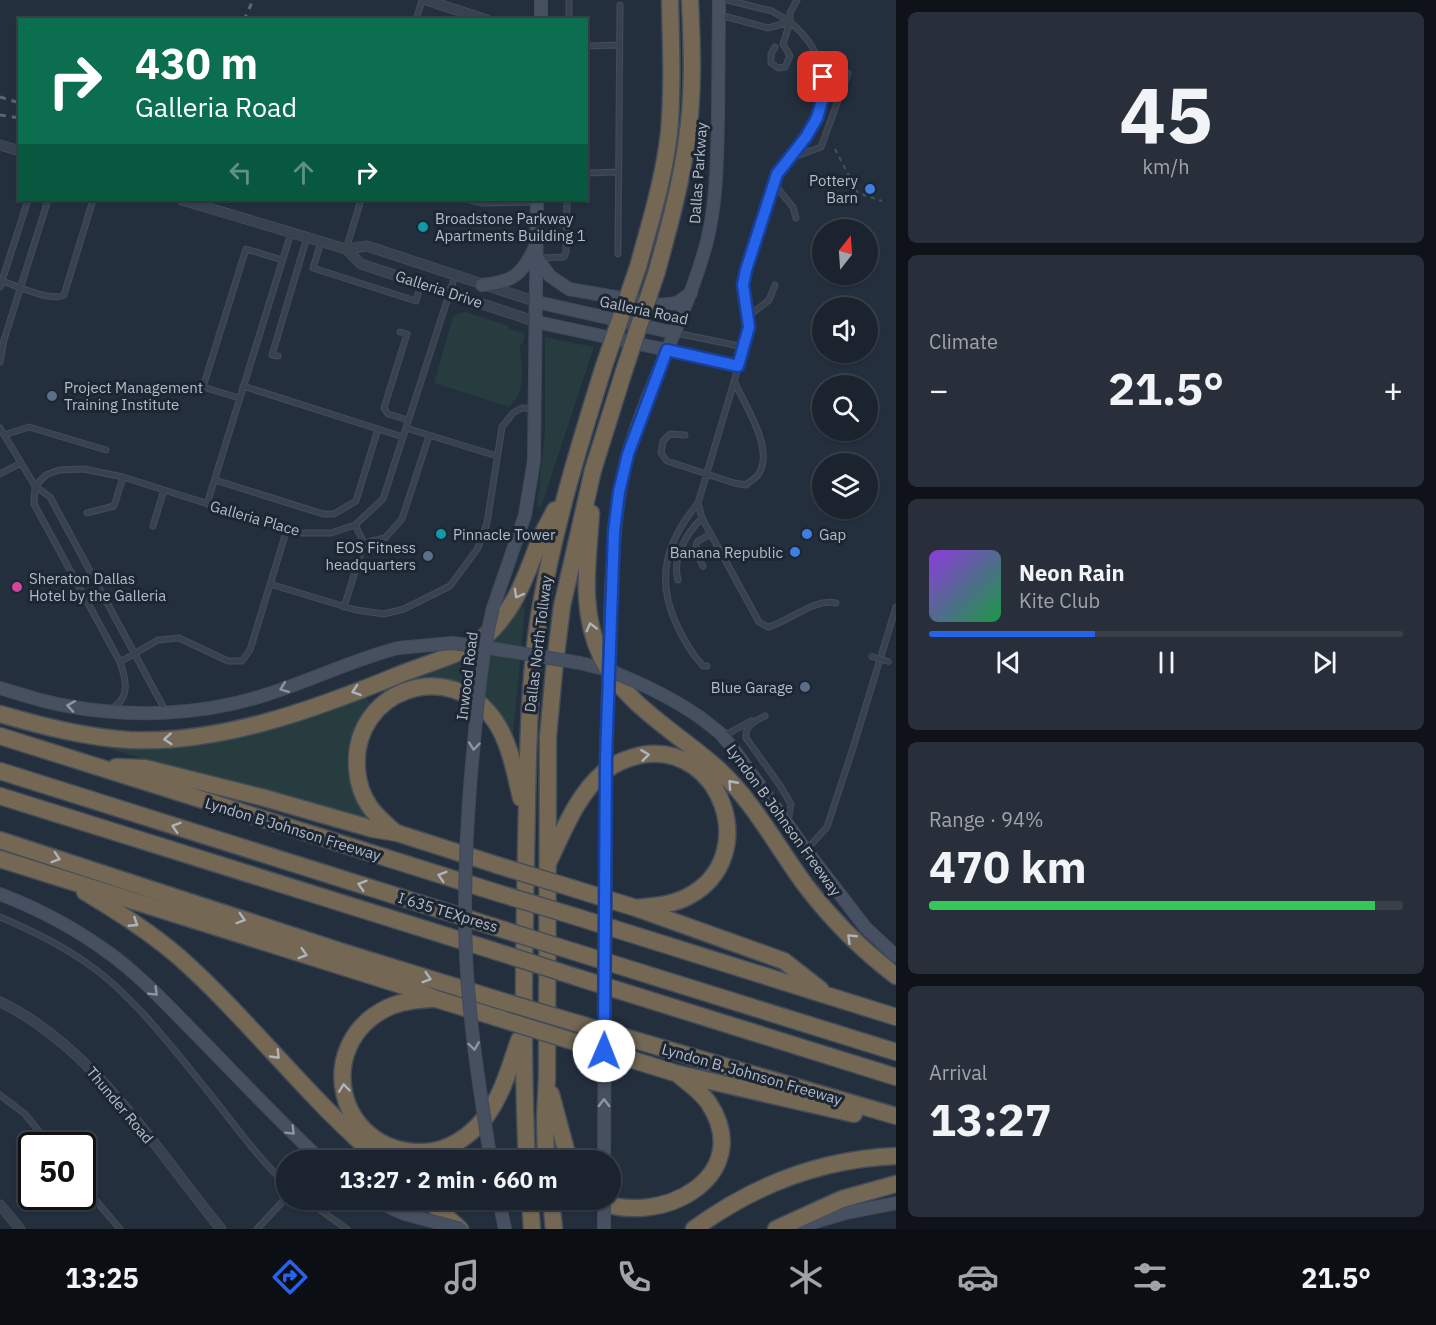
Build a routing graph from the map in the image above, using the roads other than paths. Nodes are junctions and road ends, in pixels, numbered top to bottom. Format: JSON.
{"nodes":[{"id":1,"x":424,"y":0,"type":"edge"},
{"id":2,"x":541,"y":0,"type":"edge"},
{"id":3,"x":569,"y":0,"type":"edge"},
{"id":4,"x":670,"y":0,"type":"edge"},
{"id":5,"x":690,"y":0,"type":"edge"},
{"id":6,"x":719,"y":0,"type":"edge"},
{"id":7,"x":727,"y":0,"type":"edge"},
{"id":8,"x":796,"y":0,"type":"edge"},
{"id":9,"x":620,"y":5,"type":"dead end"},
{"id":10,"x":719,"y":15,"type":"junction"},
{"id":11,"x":417,"y":18,"type":"edge"},
{"id":12,"x":481,"y":18,"type":"edge"},
{"id":13,"x":541,"y":18,"type":"edge"},
{"id":14,"x":569,"y":18,"type":"edge"},
{"id":15,"x":790,"y":22,"type":"junction"},
{"id":16,"x":621,"y":45,"type":"junction"},
{"id":17,"x":588,"y":46,"type":"edge"},
{"id":18,"x":775,"y":47,"type":"dead end"},
{"id":19,"x":848,"y":73,"type":"dead end"},
{"id":20,"x":0,"y":145,"type":"edge"},
{"id":21,"x":18,"y":150,"type":"edge"},
{"id":22,"x":787,"y":160,"type":"junction"},
{"id":23,"x":619,"y":172,"type":"junction"},
{"id":24,"x":588,"y":173,"type":"edge"},
{"id":25,"x":774,"y":184,"type":"junction"},
{"id":26,"x":28,"y":201,"type":"edge"},
{"id":27,"x":48,"y":201,"type":"edge"},
{"id":28,"x":93,"y":201,"type":"edge"},
{"id":29,"x":185,"y":201,"type":"edge"},
{"id":30,"x":361,"y":201,"type":"edge"},
{"id":31,"x":474,"y":201,"type":"edge"},
{"id":32,"x":537,"y":201,"type":"edge"},
{"id":33,"x":567,"y":201,"type":"edge"},
{"id":34,"x":796,"y":218,"type":"dead end"},
{"id":35,"x":291,"y":233,"type":"junction"},
{"id":36,"x":307,"y":237,"type":"junction"},
{"id":37,"x":321,"y":242,"type":"junction"},
{"id":38,"x":537,"y":244,"type":"junction"},
{"id":39,"x":346,"y":249,"type":"junction"},
{"id":40,"x":618,"y":254,"type":"dead end"},
{"id":41,"x":537,"y":258,"type":"junction"},
{"id":42,"x":282,"y":260,"type":"junction"},
{"id":43,"x":455,"y":276,"type":"junction"},
{"id":44,"x":1,"y":284,"type":"edge"},
{"id":45,"x":421,"y":284,"type":"junction"},
{"id":46,"x":482,"y":285,"type":"junction"},
{"id":47,"x":775,"y":285,"type":"dead end"},
{"id":48,"x":20,"y":287,"type":"junction"},
{"id":49,"x":450,"y":293,"type":"junction"},
{"id":50,"x":691,"y":293,"type":"junction"},
{"id":51,"x":537,"y":302,"type":"junction"},
{"id":52,"x":748,"y":316,"type":"junction"},
{"id":53,"x":537,"y":322,"type":"junction"},
{"id":54,"x":400,"y":332,"type":"dead end"},
{"id":55,"x":675,"y":333,"type":"junction"},
{"id":56,"x":744,"y":346,"type":"junction"},
{"id":57,"x":667,"y":350,"type":"junction"},
{"id":58,"x":278,"y":356,"type":"dead end"},
{"id":59,"x":0,"y":362,"type":"edge"},
{"id":60,"x":738,"y":366,"type":"junction"},
{"id":61,"x":734,"y":381,"type":"junction"},
{"id":62,"x":243,"y":386,"type":"junction"},
{"id":63,"x":239,"y":398,"type":"junction"},
{"id":64,"x":536,"y":409,"type":"junction"},
{"id":65,"x":408,"y":420,"type":"junction"},
{"id":66,"x":0,"y":428,"type":"edge"},
{"id":67,"x":405,"y":428,"type":"junction"},
{"id":68,"x":378,"y":429,"type":"junction"},
{"id":69,"x":4,"y":435,"type":"junction"},
{"id":70,"x":429,"y":435,"type":"junction"},
{"id":71,"x":686,"y":435,"type":"dead end"},
{"id":72,"x":403,"y":436,"type":"junction"},
{"id":73,"x":106,"y":450,"type":"dead end"},
{"id":74,"x":497,"y":456,"type":"junction"},
{"id":75,"x":21,"y":464,"type":"junction"},
{"id":76,"x":593,"y":470,"type":"junction"},
{"id":77,"x":0,"y":474,"type":"edge"},
{"id":78,"x":706,"y":474,"type":"junction"},
{"id":79,"x":123,"y":477,"type":"junction"},
{"id":80,"x":215,"y":480,"type":"junction"},
{"id":81,"x":35,"y":486,"type":"junction"},
{"id":82,"x":566,"y":489,"type":"junction"},
{"id":83,"x":164,"y":490,"type":"junction"},
{"id":84,"x":698,"y":503,"type":"junction"},
{"id":85,"x":207,"y":504,"type":"junction"},
{"id":86,"x":87,"y":513,"type":"dead end"},
{"id":87,"x":702,"y":518,"type":"junction"},
{"id":88,"x":355,"y":525,"type":"junction"},
{"id":89,"x":153,"y":526,"type":"dead end"},
{"id":90,"x":287,"y":529,"type":"junction"},
{"id":91,"x":710,"y":534,"type":"junction"},
{"id":92,"x":364,"y":543,"type":"junction"},
{"id":93,"x":704,"y":566,"type":"dead end"},
{"id":94,"x":678,"y":580,"type":"dead end"},
{"id":95,"x":270,"y":584,"type":"junction"},
{"id":96,"x":665,"y":588,"type":"junction"},
{"id":97,"x":671,"y":589,"type":"dead end"},
{"id":98,"x":836,"y":603,"type":"dead end"},
{"id":99,"x":344,"y":607,"type":"junction"},
{"id":100,"x":896,"y":607,"type":"edge"},
{"id":101,"x":484,"y":646,"type":"junction"},
{"id":102,"x":135,"y":654,"type":"junction"},
{"id":103,"x":870,"y":656,"type":"dead end"},
{"id":104,"x":120,"y":662,"type":"junction"},
{"id":105,"x":890,"y":662,"type":"dead end"},
{"id":106,"x":707,"y":666,"type":"dead end"},
{"id":107,"x":608,"y":670,"type":"junction"},
{"id":108,"x":0,"y":688,"type":"edge"},
{"id":109,"x":106,"y":711,"type":"junction"},
{"id":110,"x":166,"y":712,"type":"junction"},
{"id":111,"x":0,"y":714,"type":"edge"},
{"id":112,"x":720,"y":733,"type":"junction"},
{"id":113,"x":0,"y":736,"type":"edge"},
{"id":114,"x":92,"y":766,"type":"junction"},
{"id":115,"x":0,"y":771,"type":"edge"},
{"id":116,"x":0,"y":796,"type":"edge"},
{"id":117,"x":527,"y":820,"type":"junction"},
{"id":118,"x":788,"y":825,"type":"junction"},
{"id":119,"x":397,"y":834,"type":"junction"},
{"id":120,"x":0,"y":840,"type":"edge"},
{"id":121,"x":806,"y":850,"type":"junction"},
{"id":122,"x":0,"y":859,"type":"edge"},
{"id":123,"x":547,"y":866,"type":"junction"},
{"id":124,"x":66,"y":881,"type":"junction"},
{"id":125,"x":0,"y":894,"type":"edge"},
{"id":126,"x":636,"y":908,"type":"junction"},
{"id":127,"x":0,"y":917,"type":"edge"},
{"id":128,"x":896,"y":956,"type":"edge"},
{"id":129,"x":896,"y":976,"type":"edge"},
{"id":130,"x":829,"y":996,"type":"junction"},
{"id":131,"x":436,"y":999,"type":"junction"},
{"id":132,"x":0,"y":1002,"type":"edge"},
{"id":133,"x":896,"y":1017,"type":"edge"},
{"id":134,"x":523,"y":1030,"type":"junction"},
{"id":135,"x":896,"y":1052,"type":"edge"},
{"id":136,"x":675,"y":1072,"type":"junction"},
{"id":137,"x":547,"y":1076,"type":"junction"},
{"id":138,"x":896,"y":1077,"type":"edge"},
{"id":139,"x":0,"y":1095,"type":"edge"},
{"id":140,"x":896,"y":1116,"type":"edge"},
{"id":141,"x":896,"y":1124,"type":"edge"},
{"id":142,"x":40,"y":1132,"type":"edge"},
{"id":143,"x":310,"y":1150,"type":"edge"},
{"id":144,"x":370,"y":1150,"type":"edge"},
{"id":145,"x":489,"y":1150,"type":"edge"},
{"id":146,"x":527,"y":1150,"type":"edge"},
{"id":147,"x":546,"y":1150,"type":"edge"},
{"id":148,"x":566,"y":1150,"type":"edge"},
{"id":149,"x":604,"y":1150,"type":"edge"},
{"id":150,"x":896,"y":1156,"type":"edge"},
{"id":151,"x":276,"y":1173,"type":"edge"},
{"id":152,"x":896,"y":1184,"type":"edge"},
{"id":153,"x":96,"y":1201,"type":"edge"},
{"id":154,"x":896,"y":1203,"type":"edge"},
{"id":155,"x":0,"y":1205,"type":"edge"},
{"id":156,"x":276,"y":1209,"type":"edge"},
{"id":157,"x":320,"y":1210,"type":"edge"},
{"id":158,"x":396,"y":1210,"type":"edge"},
{"id":159,"x":439,"y":1210,"type":"edge"},
{"id":160,"x":501,"y":1210,"type":"edge"},
{"id":161,"x":531,"y":1210,"type":"edge"},
{"id":162,"x":551,"y":1210,"type":"edge"},
{"id":163,"x":604,"y":1210,"type":"edge"},
{"id":164,"x":608,"y":1210,"type":"edge"},
{"id":165,"x":20,"y":1229,"type":"edge"},
{"id":166,"x":120,"y":1229,"type":"edge"},
{"id":167,"x":221,"y":1229,"type":"edge"},
{"id":168,"x":257,"y":1229,"type":"edge"},
{"id":169,"x":347,"y":1229,"type":"edge"},
{"id":170,"x":461,"y":1229,"type":"edge"},
{"id":171,"x":505,"y":1229,"type":"edge"},
{"id":172,"x":532,"y":1229,"type":"edge"},
{"id":173,"x":554,"y":1229,"type":"edge"},
{"id":174,"x":604,"y":1229,"type":"edge"},
{"id":175,"x":693,"y":1229,"type":"edge"},
{"id":176,"x":776,"y":1229,"type":"edge"},
{"id":177,"x":789,"y":1229,"type":"edge"}],
"edges":[{"from":1,"to":11,"type":"lane"},
{"from":1,"to":12,"type":"street"},
{"from":2,"to":13,"type":"main road"},
{"from":3,"to":14,"type":"lane"},
{"from":4,"to":82,"type":"highway","name":"Dallas North Tollway","bridge":true},
{"from":5,"to":76,"type":"highway","name":"Dallas North Tollway","bridge":true},
{"from":6,"to":10,"type":"main road","name":"Dallas Parkway"},
{"from":7,"to":15,"type":"lane"},
{"from":8,"to":15,"type":"lane"},
{"from":9,"to":16,"type":"lane"},
{"from":10,"to":15,"type":"lane"},
{"from":10,"to":50,"type":"main road","name":"Dallas Parkway"},
{"from":15,"to":18,"type":"lane"},
{"from":15,"to":22,"type":"lane"},
{"from":16,"to":17,"type":"lane"},
{"from":16,"to":23,"type":"lane"},
{"from":19,"to":22,"type":"lane"},
{"from":20,"to":21,"type":"street"},
{"from":22,"to":25,"type":"lane"},
{"from":23,"to":24,"type":"lane"},
{"from":23,"to":40,"type":"lane"},
{"from":25,"to":34,"type":"lane"},
{"from":25,"to":52,"type":"lane"},
{"from":26,"to":44,"type":"lane"},
{"from":27,"to":48,"type":"lane"},
{"from":28,"to":48,"type":"lane"},
{"from":29,"to":35,"type":"street","name":"Galleria Drive"},
{"from":30,"to":39,"type":"lane"},
{"from":31,"to":32,"type":"lane"},
{"from":32,"to":38,"type":"main road","name":"Inwood Road"},
{"from":33,"to":41,"type":"lane"},
{"from":35,"to":36,"type":"street","name":"Galleria Drive"},
{"from":35,"to":42,"type":"lane"},
{"from":36,"to":37,"type":"street","name":"Galleria Drive"},
{"from":36,"to":58,"type":"lane"},
{"from":37,"to":39,"type":"street","name":"Galleria Drive"},
{"from":37,"to":45,"type":"lane"},
{"from":38,"to":41,"type":"main road","name":"Inwood Road"},
{"from":38,"to":46,"type":"main road"},
{"from":39,"to":43,"type":"street","name":"Galleria Drive"},
{"from":39,"to":45,"type":"street","name":"Galleria Drive"},
{"from":41,"to":50,"type":"main road"},
{"from":41,"to":51,"type":"main road","name":"Inwood Road"},
{"from":42,"to":62,"type":"lane"},
{"from":42,"to":63,"type":"lane"},
{"from":43,"to":46,"type":"street","name":"Galleria Drive"},
{"from":43,"to":49,"type":"lane","name":"Galleria Place"},
{"from":44,"to":48,"type":"lane"},
{"from":45,"to":49,"type":"street","name":"Galleria Drive"},
{"from":46,"to":51,"type":"street","name":"Galleria Drive"},
{"from":47,"to":52,"type":"lane"},
{"from":48,"to":59,"type":"lane"},
{"from":49,"to":53,"type":"street","name":"Galleria Drive"},
{"from":49,"to":65,"type":"lane","name":"Galleria Place"},
{"from":50,"to":55,"type":"main road","name":"Dallas Parkway"},
{"from":51,"to":53,"type":"main road","name":"Inwood Road"},
{"from":51,"to":55,"type":"main road","name":"Galleria Road"},
{"from":52,"to":56,"type":"lane"},
{"from":53,"to":57,"type":"main road"},
{"from":53,"to":64,"type":"main road","name":"Inwood Road"},
{"from":54,"to":65,"type":"lane"},
{"from":55,"to":56,"type":"lane","name":"Galleria Road"},
{"from":55,"to":57,"type":"main road","name":"Dallas Parkway"},
{"from":56,"to":60,"type":"lane"},
{"from":57,"to":60,"type":"lane"},
{"from":57,"to":107,"type":"main road","name":"Dallas Parkway","bridge":true},
{"from":60,"to":61,"type":"lane"},
{"from":61,"to":78,"type":"lane"},
{"from":61,"to":78,"type":"lane"},
{"from":62,"to":63,"type":"lane"},
{"from":62,"to":68,"type":"lane"},
{"from":63,"to":80,"type":"lane"},
{"from":64,"to":74,"type":"lane"},
{"from":64,"to":101,"type":"main road","name":"Inwood Road","bridge":true},
{"from":65,"to":67,"type":"lane","name":"Galleria Place"},
{"from":66,"to":69,"type":"lane"},
{"from":67,"to":70,"type":"lane"},
{"from":67,"to":72,"type":"lane","name":"Galleria Place"},
{"from":68,"to":72,"type":"lane"},
{"from":68,"to":80,"type":"lane"},
{"from":69,"to":73,"type":"lane"},
{"from":69,"to":75,"type":"lane"},
{"from":70,"to":74,"type":"lane"},
{"from":70,"to":92,"type":"lane"},
{"from":71,"to":78,"type":"lane"},
{"from":72,"to":88,"type":"lane","name":"Galleria Place"},
{"from":74,"to":99,"type":"lane"},
{"from":75,"to":77,"type":"lane"},
{"from":75,"to":81,"type":"lane"},
{"from":76,"to":123,"type":"highway","name":"Dallas North Tollway"},
{"from":129,"to":76,"type":"highway","one_way":true},
{"from":78,"to":84,"type":"lane"},
{"from":79,"to":81,"type":"lane","name":"Galleria Place"},
{"from":79,"to":83,"type":"lane","name":"Galleria Place"},
{"from":79,"to":86,"type":"lane"},
{"from":80,"to":85,"type":"lane"},
{"from":81,"to":102,"type":"lane"},
{"from":81,"to":104,"type":"lane"},
{"from":82,"to":111,"type":"highway","one_way":true},
{"from":82,"to":117,"type":"highway","name":"Dallas North Tollway"},
{"from":83,"to":85,"type":"lane","name":"Galleria Place"},
{"from":83,"to":89,"type":"lane"},
{"from":84,"to":87,"type":"lane"},
{"from":84,"to":96,"type":"lane"},
{"from":85,"to":90,"type":"lane","name":"Galleria Place"},
{"from":87,"to":91,"type":"lane"},
{"from":87,"to":94,"type":"lane"},
{"from":88,"to":90,"type":"lane","name":"Galleria Place"},
{"from":88,"to":92,"type":"lane"},
{"from":90,"to":95,"type":"lane"},
{"from":91,"to":93,"type":"lane"},
{"from":91,"to":98,"type":"lane"},
{"from":92,"to":99,"type":"lane"},
{"from":95,"to":99,"type":"lane"},
{"from":95,"to":102,"type":"lane"},
{"from":96,"to":97,"type":"lane"},
{"from":96,"to":106,"type":"lane"},
{"from":100,"to":121,"type":"lane"},
{"from":101,"to":107,"type":"main road","name":"Lyndon B Johnson Freeway","bridge":true},
{"from":101,"to":110,"type":"main road","name":"Lyndon B Johnson Freeway","one_way":true,"bridge":true},
{"from":101,"to":145,"type":"main road","name":"Inwood Road","one_way":true,"bridge":true},
{"from":102,"to":104,"type":"lane"},
{"from":102,"to":110,"type":"lane"},
{"from":103,"to":105,"type":"lane","bridge":true},
{"from":104,"to":109,"type":"lane"},
{"from":107,"to":112,"type":"main road","name":"Lyndon B Johnson Freeway","bridge":true},
{"from":149,"to":107,"type":"main road","name":"Dallas Parkway","one_way":true,"bridge":true},
{"from":109,"to":108,"type":"main road","name":"Lyndon B Johnson Freeway","one_way":true},
{"from":109,"to":110,"type":"main road","name":"Lyndon B Johnson Freeway"},
{"from":112,"to":118,"type":"main road","name":"Lyndon B Johnson Freeway"},
{"from":112,"to":118,"type":"lane"},
{"from":113,"to":114,"type":"highway","name":"Lyndon B Johnson Freeway"},
{"from":114,"to":119,"type":"highway"},
{"from":130,"to":114,"type":"highway","name":"Lyndon B Johnson Freeway","one_way":true,"bridge":true},
{"from":135,"to":115,"type":"highway","name":"I 635 TEXpress","one_way":true,"bridge":true},
{"from":116,"to":138,"type":"highway","name":"I 635 TEXpress","bridge":true},
{"from":117,"to":119,"type":"highway"},
{"from":117,"to":134,"type":"highway","name":"Dallas North Tollway"},
{"from":118,"to":121,"type":"main road","name":"Lyndon B Johnson Freeway"},
{"from":119,"to":126,"type":"highway","bridge":true},
{"from":120,"to":140,"type":"highway","name":"Lyndon B. Johnson Freeway","one_way":true,"bridge":true},
{"from":121,"to":128,"type":"main road","name":"Lyndon B Johnson Freeway"},
{"from":122,"to":124,"type":"highway"},
{"from":123,"to":126,"type":"highway","one_way":true},
{"from":123,"to":137,"type":"highway","name":"Dallas North Tollway"},
{"from":124,"to":131,"type":"highway","one_way":true},
{"from":124,"to":144,"type":"highway","one_way":true},
{"from":125,"to":143,"type":"main road","one_way":true},
{"from":126,"to":130,"type":"highway"},
{"from":127,"to":151,"type":"lane"},
{"from":130,"to":133,"type":"highway","name":"Lyndon B Johnson Freeway"},
{"from":134,"to":131,"type":"highway","one_way":true},
{"from":131,"to":136,"type":"highway","bridge":true},
{"from":132,"to":167,"type":"street","name":"Thunder Road"},
{"from":134,"to":146,"type":"highway","name":"Dallas North Tollway"},
{"from":136,"to":141,"type":"highway"},
{"from":136,"to":164,"type":"highway"},
{"from":137,"to":147,"type":"highway","name":"Dallas North Tollway"},
{"from":137,"to":148,"type":"highway"},
{"from":139,"to":142,"type":"lane"},
{"from":150,"to":175,"type":"highway"},
{"from":152,"to":176,"type":"highway"},
{"from":153,"to":166,"type":"lane"},
{"from":154,"to":177,"type":"main road"},
{"from":155,"to":165,"type":"street"},
{"from":156,"to":168,"type":"lane"},
{"from":157,"to":169,"type":"lane"},
{"from":158,"to":170,"type":"main road","bridge":true},
{"from":159,"to":170,"type":"highway"},
{"from":160,"to":171,"type":"main road"},
{"from":161,"to":172,"type":"highway"},
{"from":162,"to":173,"type":"highway"},
{"from":163,"to":174,"type":"main road","bridge":true}]}
